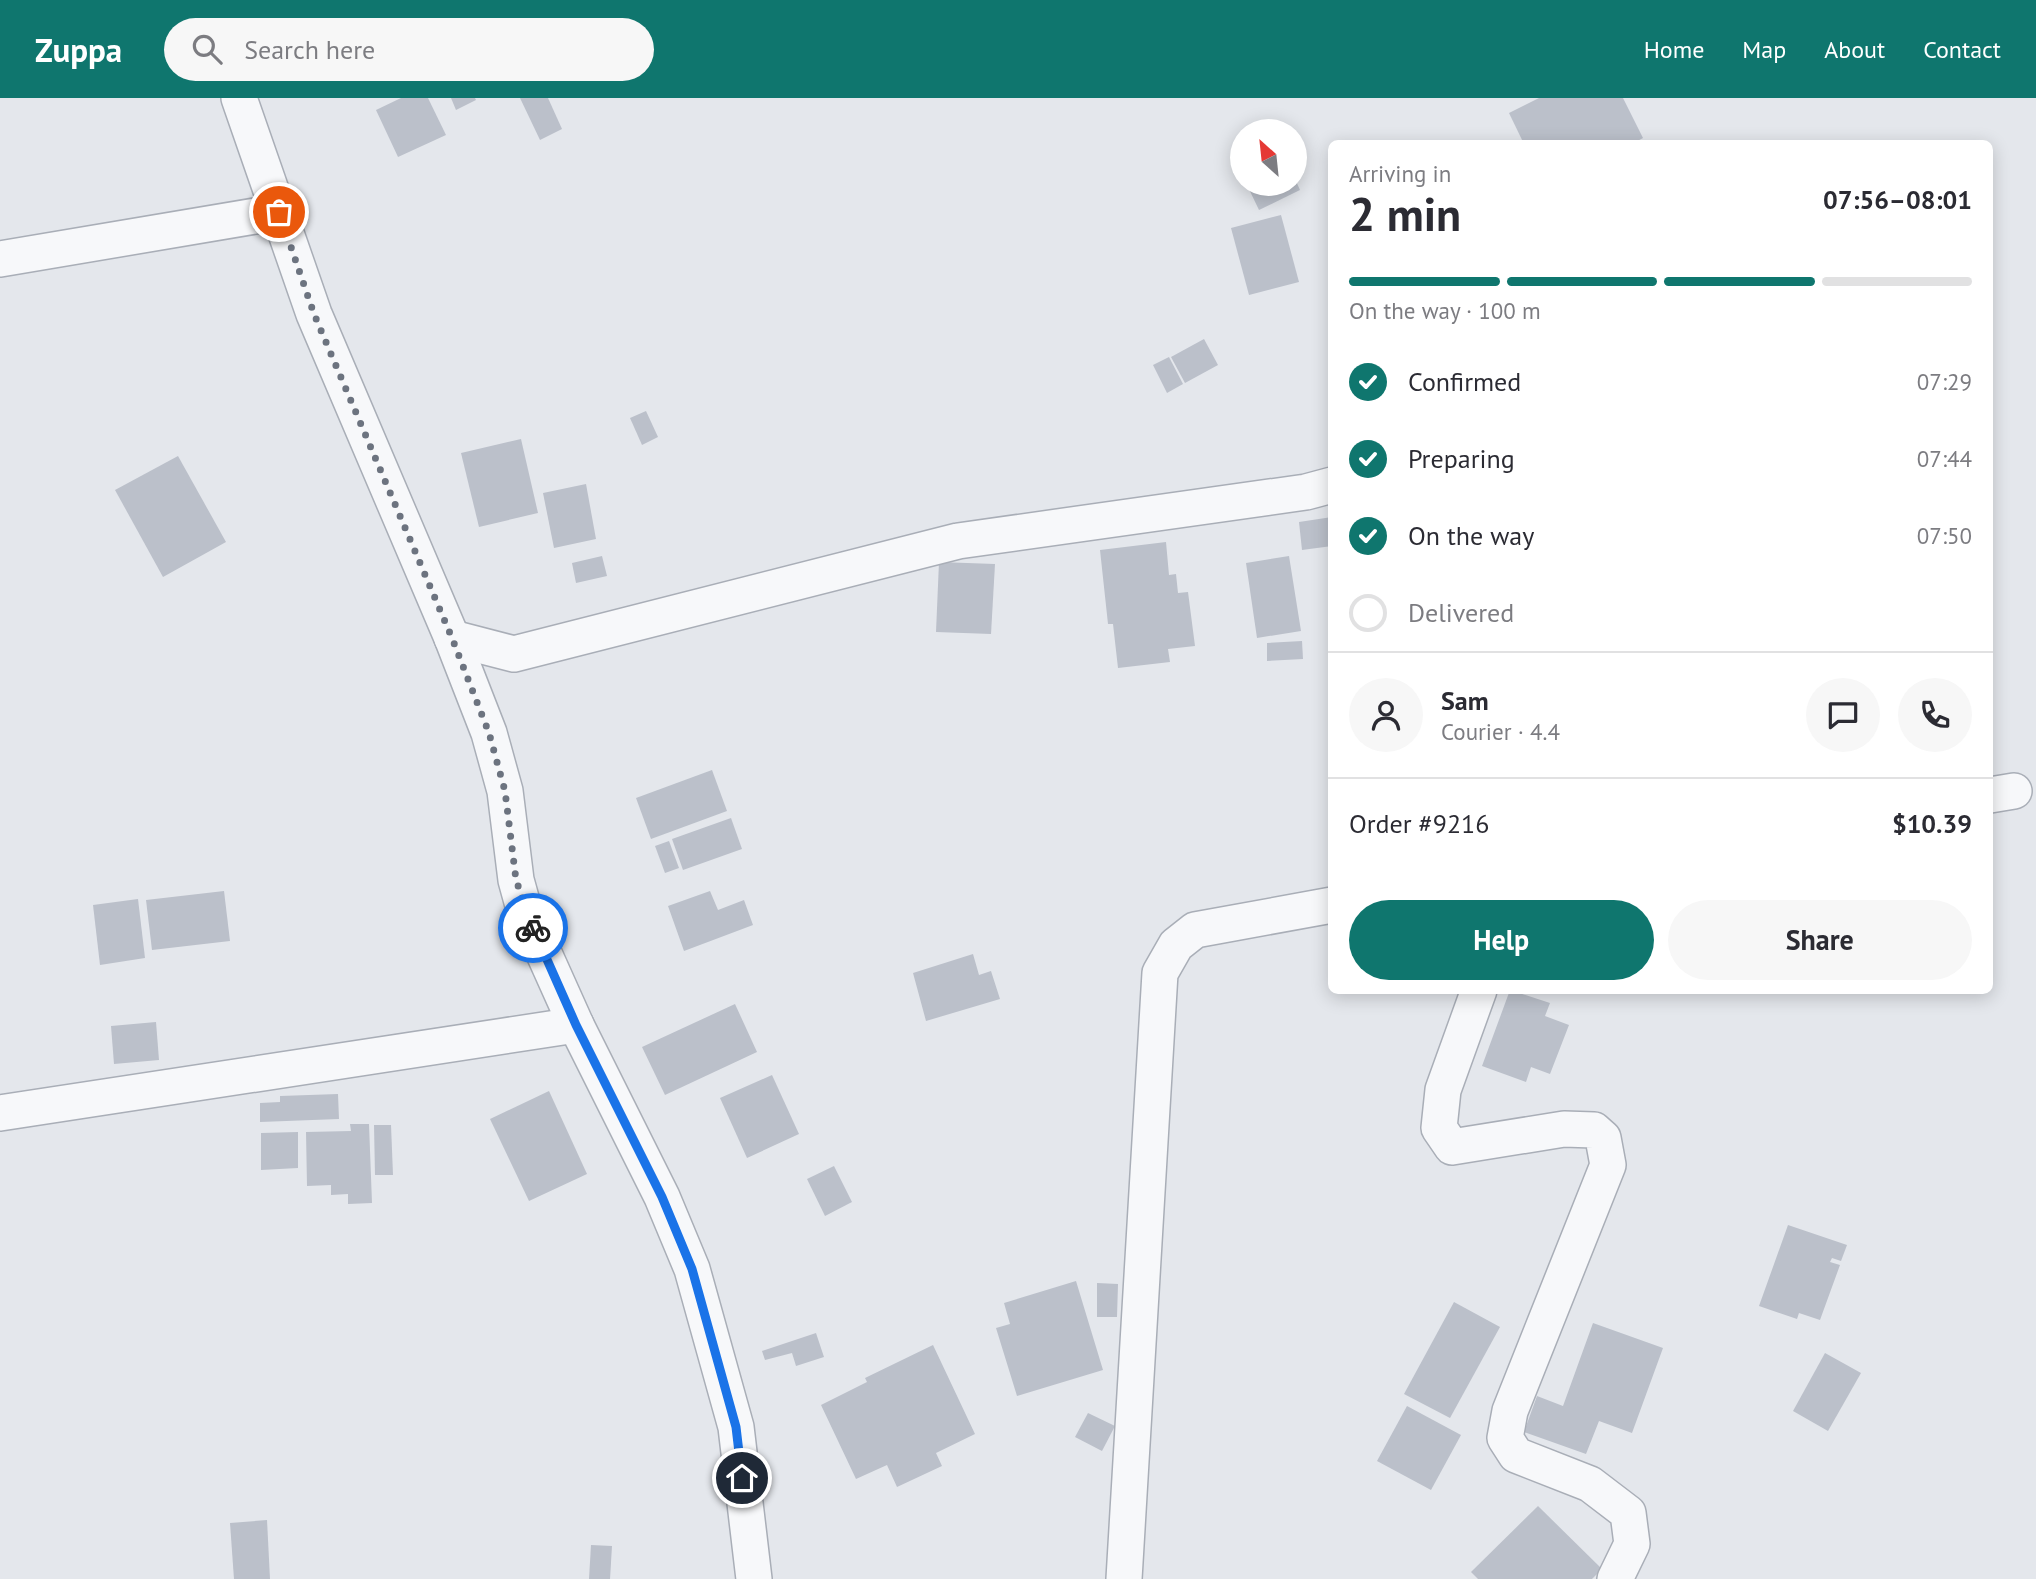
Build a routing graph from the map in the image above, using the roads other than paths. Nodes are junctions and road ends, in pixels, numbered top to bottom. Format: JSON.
{"nodes":[{"id":1,"x":239,"y":98,"type":"edge"},
{"id":2,"x":279,"y":212,"type":"junction"},
{"id":3,"x":0,"y":259,"type":"edge"},
{"id":4,"x":1328,"y":486,"type":"edge"},
{"id":5,"x":452,"y":638,"type":"junction"},
{"id":6,"x":1328,"y":906,"type":"edge"},
{"id":7,"x":1478,"y":994,"type":"edge"},
{"id":8,"x":576,"y":1025,"type":"junction"},
{"id":9,"x":0,"y":1113,"type":"edge"},
{"id":10,"x":754,"y":1579,"type":"edge"},
{"id":11,"x":1124,"y":1579,"type":"edge"},
{"id":12,"x":1615,"y":1579,"type":"edge"}],
"edges":[{"from":1,"to":2,"type":"street"},
{"from":2,"to":3,"type":"street"},
{"from":2,"to":5,"type":"street"},
{"from":4,"to":5,"type":"street"},
{"from":5,"to":8,"type":"street"},
{"from":6,"to":11,"type":"street"},
{"from":7,"to":12,"type":"street"},
{"from":8,"to":9,"type":"street"},
{"from":8,"to":10,"type":"street"}]}
